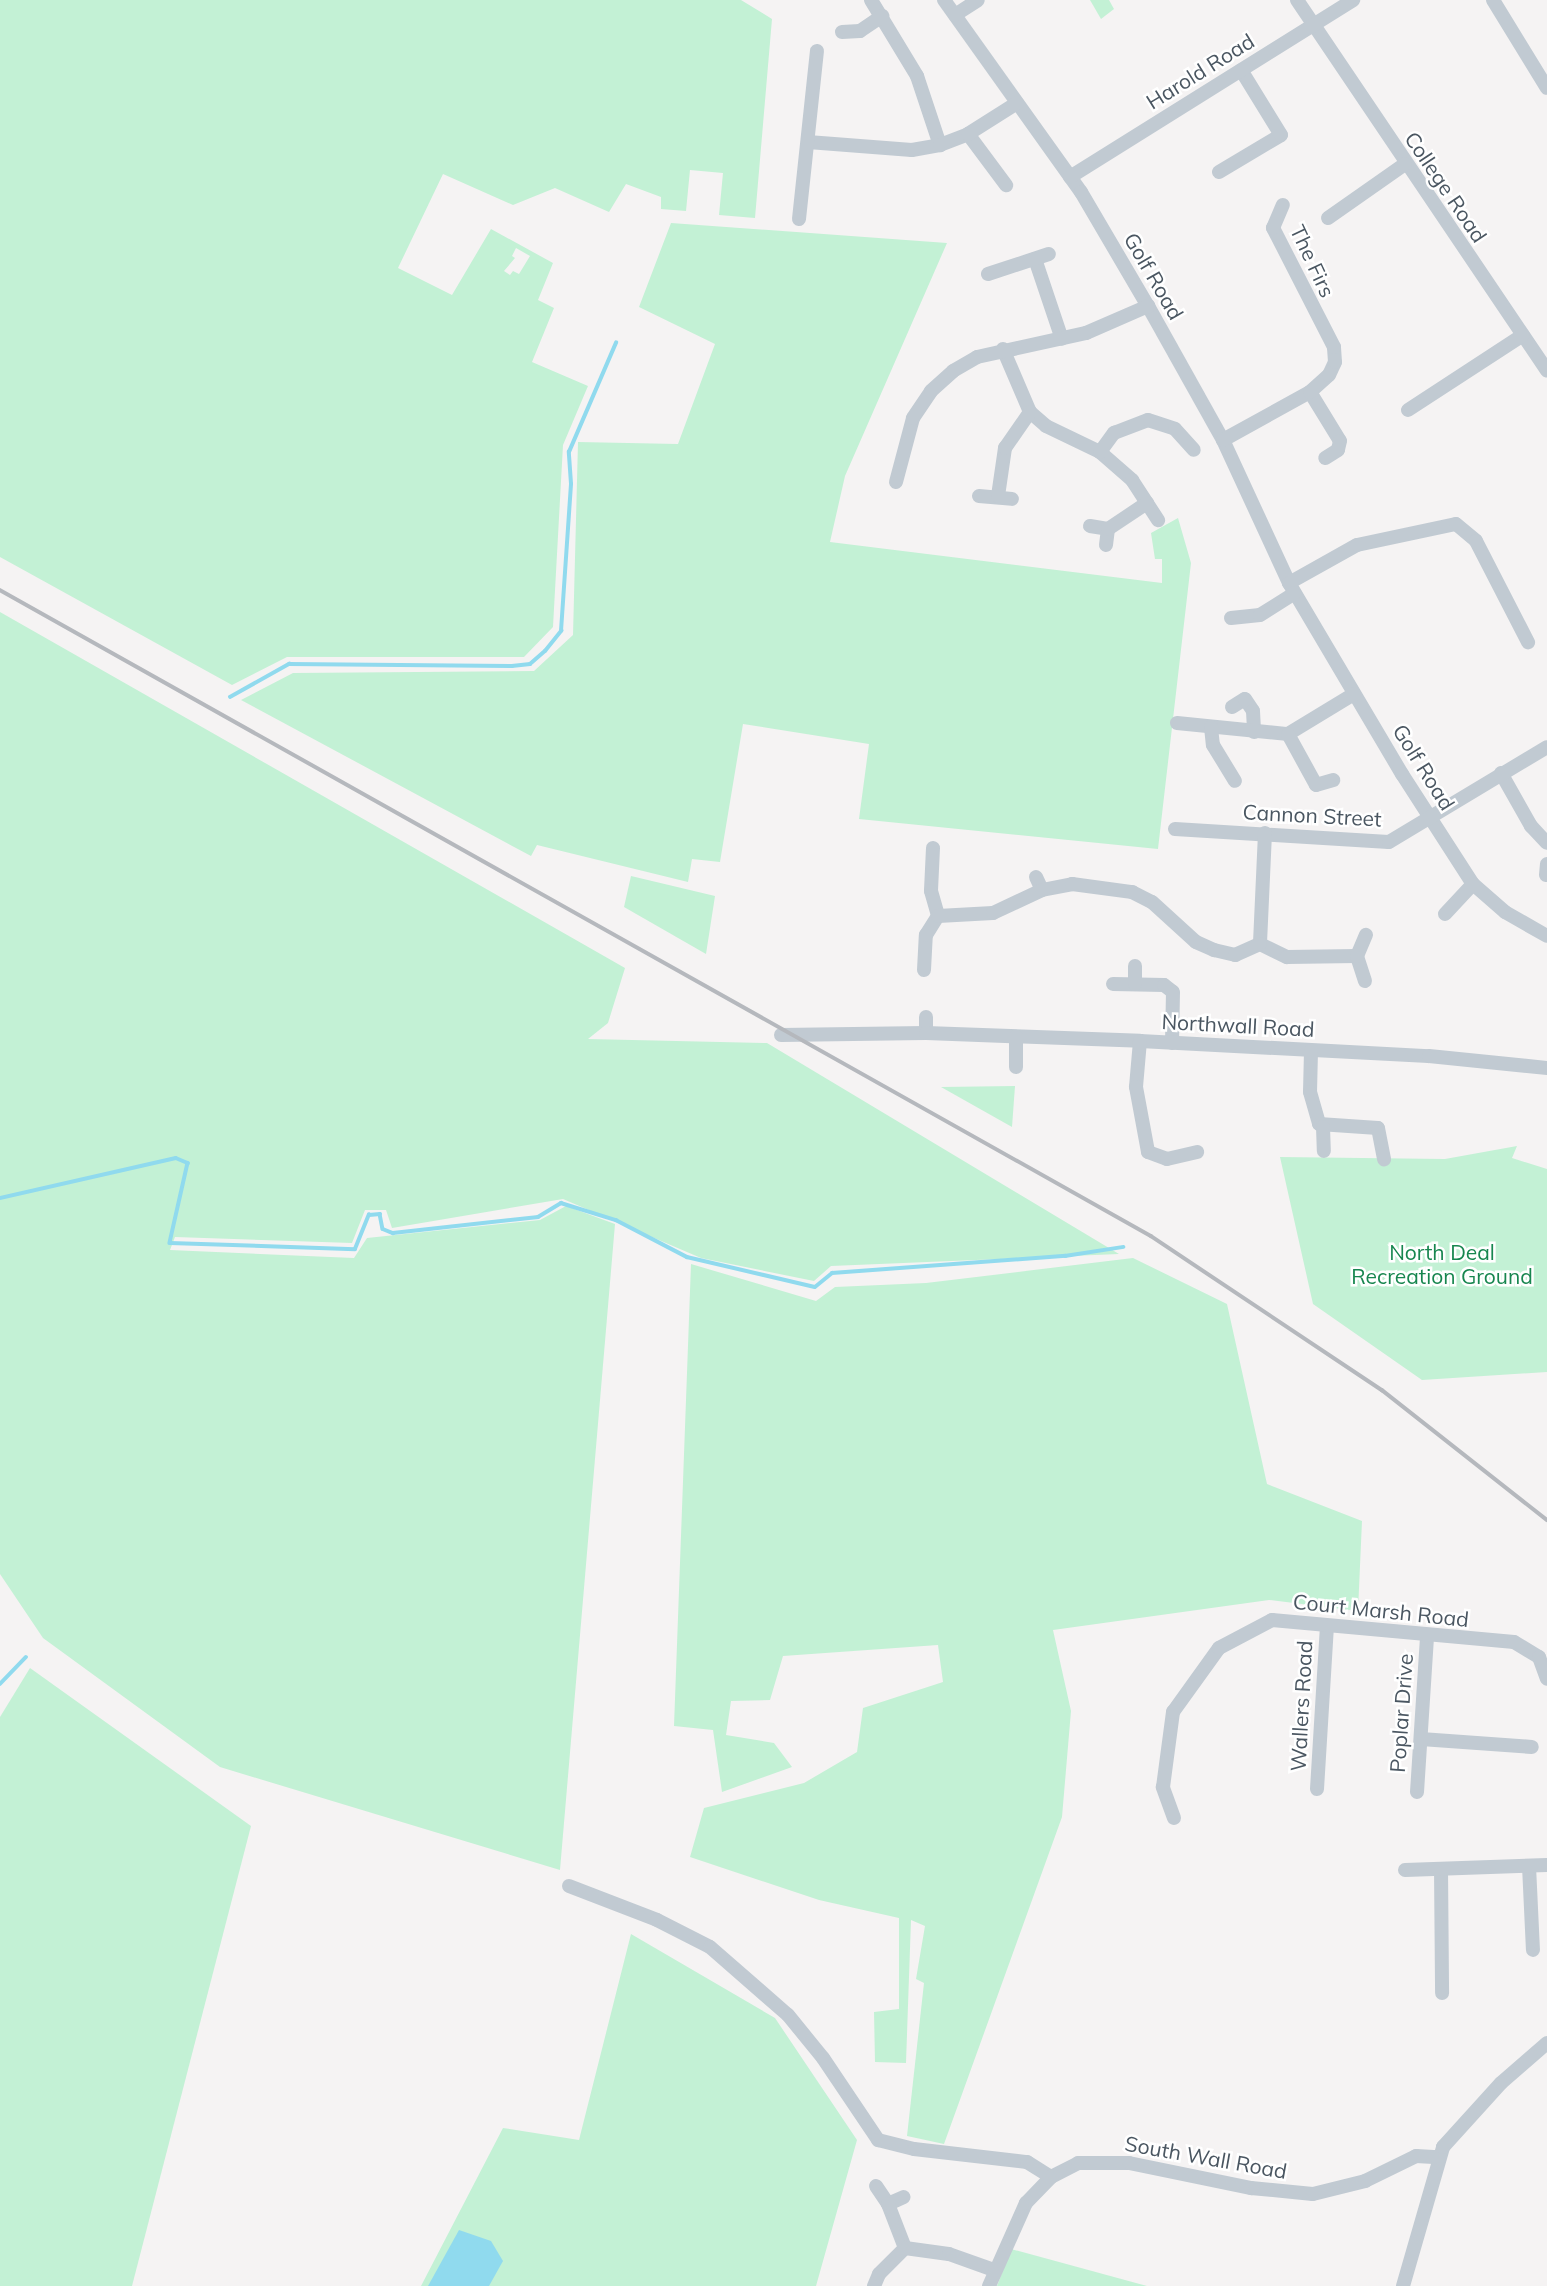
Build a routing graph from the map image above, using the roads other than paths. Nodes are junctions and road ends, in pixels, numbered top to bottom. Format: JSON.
{"nodes":[{"id":1,"x":871,"y":0,"type":"edge"},
{"id":2,"x":944,"y":0,"type":"edge"},
{"id":3,"x":978,"y":0,"type":"edge"},
{"id":4,"x":1297,"y":0,"type":"edge"},
{"id":5,"x":1353,"y":0,"type":"edge"},
{"id":6,"x":1493,"y":0,"type":"edge"},
{"id":7,"x":954,"y":15,"type":"junction"},
{"id":8,"x":882,"y":16,"type":"junction"},
{"id":9,"x":1313,"y":26,"type":"junction"},
{"id":10,"x":842,"y":32,"type":"dead end"},
{"id":11,"x":817,"y":51,"type":"dead end"},
{"id":12,"x":798,"y":65,"type":"dead end"},
{"id":13,"x":813,"y":69,"type":"junction"},
{"id":14,"x":1241,"y":71,"type":"junction"},
{"id":15,"x":1547,"y":88,"type":"edge"},
{"id":16,"x":1017,"y":103,"type":"junction"},
{"id":17,"x":968,"y":134,"type":"junction"},
{"id":18,"x":808,"y":142,"type":"junction"},
{"id":19,"x":940,"y":145,"type":"junction"},
{"id":20,"x":1405,"y":164,"type":"junction"},
{"id":21,"x":1219,"y":172,"type":"dead end"},
{"id":22,"x":1070,"y":177,"type":"junction"},
{"id":23,"x":1006,"y":185,"type":"dead end"},
{"id":24,"x":1283,"y":205,"type":"dead end"},
{"id":25,"x":1328,"y":218,"type":"dead end"},
{"id":26,"x":799,"y":219,"type":"dead end"},
{"id":27,"x":988,"y":274,"type":"dead end"},
{"id":28,"x":1148,"y":306,"type":"junction"},
{"id":29,"x":1523,"y":335,"type":"junction"},
{"id":30,"x":1062,"y":339,"type":"junction"},
{"id":31,"x":1003,"y":349,"type":"junction"},
{"id":32,"x":1547,"y":370,"type":"edge"},
{"id":33,"x":1310,"y":391,"type":"junction"},
{"id":34,"x":1408,"y":410,"type":"dead end"},
{"id":35,"x":1030,"y":412,"type":"junction"},
{"id":36,"x":1223,"y":440,"type":"junction"},
{"id":37,"x":1194,"y":450,"type":"dead end"},
{"id":38,"x":1100,"y":452,"type":"junction"},
{"id":39,"x":1325,"y":458,"type":"dead end"},
{"id":40,"x":896,"y":482,"type":"dead end"},
{"id":41,"x":979,"y":496,"type":"dead end"},
{"id":42,"x":1147,"y":503,"type":"junction"},
{"id":43,"x":1158,"y":520,"type":"dead end"},
{"id":44,"x":1090,"y":526,"type":"dead end"},
{"id":45,"x":1108,"y":529,"type":"junction"},
{"id":46,"x":1106,"y":545,"type":"dead end"},
{"id":47,"x":1292,"y":588,"type":"junction"},
{"id":48,"x":1231,"y":618,"type":"dead end"},
{"id":49,"x":1528,"y":642,"type":"dead end"},
{"id":50,"x":1354,"y":694,"type":"junction"},
{"id":51,"x":1232,"y":707,"type":"dead end"},
{"id":52,"x":1177,"y":723,"type":"dead end"},
{"id":53,"x":1211,"y":727,"type":"junction"},
{"id":54,"x":1254,"y":732,"type":"junction"},
{"id":55,"x":1289,"y":734,"type":"junction"},
{"id":56,"x":1547,"y":747,"type":"edge"},
{"id":57,"x":1501,"y":773,"type":"junction"},
{"id":58,"x":1333,"y":780,"type":"dead end"},
{"id":59,"x":1235,"y":781,"type":"dead end"},
{"id":60,"x":1430,"y":816,"type":"junction"},
{"id":61,"x":1175,"y":829,"type":"dead end"},
{"id":62,"x":1265,"y":833,"type":"junction"},
{"id":63,"x":1547,"y":843,"type":"edge"},
{"id":64,"x":933,"y":848,"type":"dead end"},
{"id":65,"x":1473,"y":884,"type":"junction"},
{"id":66,"x":1445,"y":914,"type":"dead end"},
{"id":67,"x":938,"y":916,"type":"junction"},
{"id":68,"x":1366,"y":935,"type":"dead end"},
{"id":69,"x":1547,"y":936,"type":"edge"},
{"id":70,"x":1260,"y":944,"type":"junction"},
{"id":71,"x":1357,"y":956,"type":"junction"},
{"id":72,"x":929,"y":961,"type":"dead end"},
{"id":73,"x":1135,"y":967,"type":"dead end"},
{"id":74,"x":1365,"y":981,"type":"dead end"},
{"id":75,"x":1113,"y":984,"type":"dead end"},
{"id":76,"x":1135,"y":984,"type":"junction"},
{"id":77,"x":926,"y":1017,"type":"dead end"},
{"id":78,"x":926,"y":1033,"type":"junction"},
{"id":79,"x":781,"y":1035,"type":"dead end"},
{"id":80,"x":1016,"y":1037,"type":"junction"},
{"id":81,"x":1140,"y":1041,"type":"junction"},
{"id":82,"x":1172,"y":1043,"type":"junction"},
{"id":83,"x":1311,"y":1051,"type":"junction"},
{"id":84,"x":1016,"y":1067,"type":"dead end"},
{"id":85,"x":1547,"y":1068,"type":"edge"},
{"id":86,"x":1323,"y":1127,"type":"junction"},
{"id":87,"x":1324,"y":1151,"type":"dead end"},
{"id":88,"x":1197,"y":1152,"type":"dead end"},
{"id":89,"x":1384,"y":1160,"type":"dead end"},
{"id":90,"x":1327,"y":1626,"type":"junction"},
{"id":91,"x":1427,"y":1637,"type":"junction"},
{"id":92,"x":1547,"y":1679,"type":"edge"},
{"id":93,"x":1421,"y":1739,"type":"junction"},
{"id":94,"x":1532,"y":1747,"type":"dead end"},
{"id":95,"x":1317,"y":1789,"type":"dead end"},
{"id":96,"x":1417,"y":1792,"type":"dead end"},
{"id":97,"x":1174,"y":1818,"type":"dead end"},
{"id":98,"x":1547,"y":1865,"type":"edge"},
{"id":99,"x":1529,"y":1866,"type":"junction"},
{"id":100,"x":1441,"y":1869,"type":"junction"},
{"id":101,"x":1405,"y":1870,"type":"dead end"},
{"id":102,"x":569,"y":1886,"type":"dead end"},
{"id":103,"x":1540,"y":1934,"type":"edge"},
{"id":104,"x":1533,"y":1950,"type":"dead end"},
{"id":105,"x":1442,"y":1993,"type":"dead end"},
{"id":106,"x":1547,"y":2043,"type":"edge"},
{"id":107,"x":1438,"y":2157,"type":"junction"},
{"id":108,"x":1051,"y":2177,"type":"junction"},
{"id":109,"x":876,"y":2186,"type":"dead end"},
{"id":110,"x":904,"y":2197,"type":"dead end"},
{"id":111,"x":888,"y":2204,"type":"junction"},
{"id":112,"x":905,"y":2248,"type":"junction"},
{"id":113,"x":994,"y":2270,"type":"junction"},
{"id":114,"x":874,"y":2286,"type":"edge"},
{"id":115,"x":989,"y":2286,"type":"edge"},
{"id":116,"x":1403,"y":2286,"type":"edge"}],
"edges":[{"from":1,"to":8,"type":"street"},
{"from":2,"to":7,"type":"street","name":"Golf Road"},
{"from":3,"to":7,"type":"street"},
{"from":4,"to":9,"type":"street","name":"College Road"},
{"from":5,"to":9,"type":"street","name":"Harold Road"},
{"from":6,"to":15,"type":"street"},
{"from":7,"to":16,"type":"street","name":"Golf Road"},
{"from":8,"to":10,"type":"street"},
{"from":8,"to":19,"type":"street"},
{"from":9,"to":14,"type":"street","name":"Harold Road"},
{"from":9,"to":20,"type":"street","name":"College Road"},
{"from":11,"to":13,"type":"street"},
{"from":12,"to":13,"type":"street"},
{"from":13,"to":18,"type":"street"},
{"from":14,"to":21,"type":"street"},
{"from":14,"to":22,"type":"street","name":"Harold Road"},
{"from":16,"to":17,"type":"street"},
{"from":16,"to":22,"type":"street","name":"Golf Road"},
{"from":17,"to":19,"type":"street"},
{"from":17,"to":23,"type":"street"},
{"from":18,"to":19,"type":"street"},
{"from":18,"to":26,"type":"street"},
{"from":20,"to":25,"type":"street"},
{"from":20,"to":29,"type":"street","name":"College Road"},
{"from":22,"to":28,"type":"street","name":"Golf Road"},
{"from":24,"to":33,"type":"street","name":"The Firs"},
{"from":27,"to":30,"type":"street"},
{"from":28,"to":30,"type":"street"},
{"from":28,"to":36,"type":"street","name":"Golf Road"},
{"from":29,"to":32,"type":"street","name":"College Road"},
{"from":29,"to":34,"type":"street"},
{"from":30,"to":31,"type":"street"},
{"from":31,"to":35,"type":"street"},
{"from":31,"to":40,"type":"street"},
{"from":33,"to":36,"type":"street"},
{"from":33,"to":39,"type":"street"},
{"from":35,"to":38,"type":"street"},
{"from":35,"to":41,"type":"street"},
{"from":36,"to":47,"type":"street","name":"Golf Road"},
{"from":37,"to":38,"type":"street"},
{"from":38,"to":42,"type":"street"},
{"from":42,"to":43,"type":"street"},
{"from":42,"to":45,"type":"street"},
{"from":44,"to":45,"type":"street"},
{"from":45,"to":46,"type":"street"},
{"from":47,"to":48,"type":"street"},
{"from":47,"to":49,"type":"street"},
{"from":47,"to":50,"type":"street","name":"Golf Road"},
{"from":50,"to":55,"type":"street"},
{"from":50,"to":60,"type":"street","name":"Golf Road"},
{"from":51,"to":54,"type":"street"},
{"from":52,"to":53,"type":"street"},
{"from":53,"to":54,"type":"street"},
{"from":53,"to":59,"type":"street"},
{"from":54,"to":55,"type":"street"},
{"from":55,"to":58,"type":"street"},
{"from":56,"to":57,"type":"street","name":"Cannon Street"},
{"from":57,"to":60,"type":"street","name":"Cannon Street"},
{"from":57,"to":63,"type":"street"},
{"from":60,"to":62,"type":"street","name":"Cannon Street"},
{"from":60,"to":65,"type":"street","name":"Golf Road"},
{"from":61,"to":62,"type":"street","name":"Cannon Street"},
{"from":62,"to":70,"type":"street"},
{"from":64,"to":67,"type":"street"},
{"from":65,"to":66,"type":"street"},
{"from":65,"to":69,"type":"street","name":"Golf Road"},
{"from":67,"to":70,"type":"street"},
{"from":67,"to":72,"type":"street"},
{"from":68,"to":71,"type":"street"},
{"from":70,"to":71,"type":"street"},
{"from":71,"to":74,"type":"street"},
{"from":73,"to":76,"type":"street"},
{"from":75,"to":76,"type":"street"},
{"from":76,"to":82,"type":"street"},
{"from":77,"to":78,"type":"street"},
{"from":78,"to":79,"type":"street","name":"Northwall Road"},
{"from":78,"to":80,"type":"street","name":"Northwall Road"},
{"from":80,"to":81,"type":"street","name":"Northwall Road"},
{"from":80,"to":84,"type":"street"},
{"from":81,"to":82,"type":"street","name":"Northwall Road"},
{"from":81,"to":88,"type":"street"},
{"from":82,"to":83,"type":"street","name":"Northwall Road"},
{"from":83,"to":85,"type":"street","name":"Northwall Road"},
{"from":83,"to":86,"type":"street"},
{"from":86,"to":87,"type":"street"},
{"from":86,"to":89,"type":"street"},
{"from":90,"to":91,"type":"street","name":"Court Marsh Road"},
{"from":90,"to":95,"type":"street","name":"Wallers Road"},
{"from":90,"to":97,"type":"street","name":"Court Marsh Road"},
{"from":91,"to":92,"type":"street","name":"Court Marsh Road"},
{"from":91,"to":93,"type":"street","name":"Poplar Drive"},
{"from":93,"to":94,"type":"street"},
{"from":93,"to":96,"type":"street","name":"Poplar Drive"},
{"from":98,"to":99,"type":"street"},
{"from":99,"to":100,"type":"street"},
{"from":99,"to":103,"type":"street"},
{"from":100,"to":101,"type":"street"},
{"from":100,"to":105,"type":"street"},
{"from":102,"to":108,"type":"street"},
{"from":103,"to":104,"type":"street"},
{"from":106,"to":107,"type":"street"},
{"from":107,"to":108,"type":"street","name":"South Wall Road"},
{"from":107,"to":116,"type":"street"},
{"from":108,"to":113,"type":"street"},
{"from":109,"to":111,"type":"street"},
{"from":110,"to":111,"type":"street"},
{"from":111,"to":112,"type":"street"},
{"from":112,"to":113,"type":"street"},
{"from":112,"to":114,"type":"street"},
{"from":113,"to":115,"type":"street"}]}
